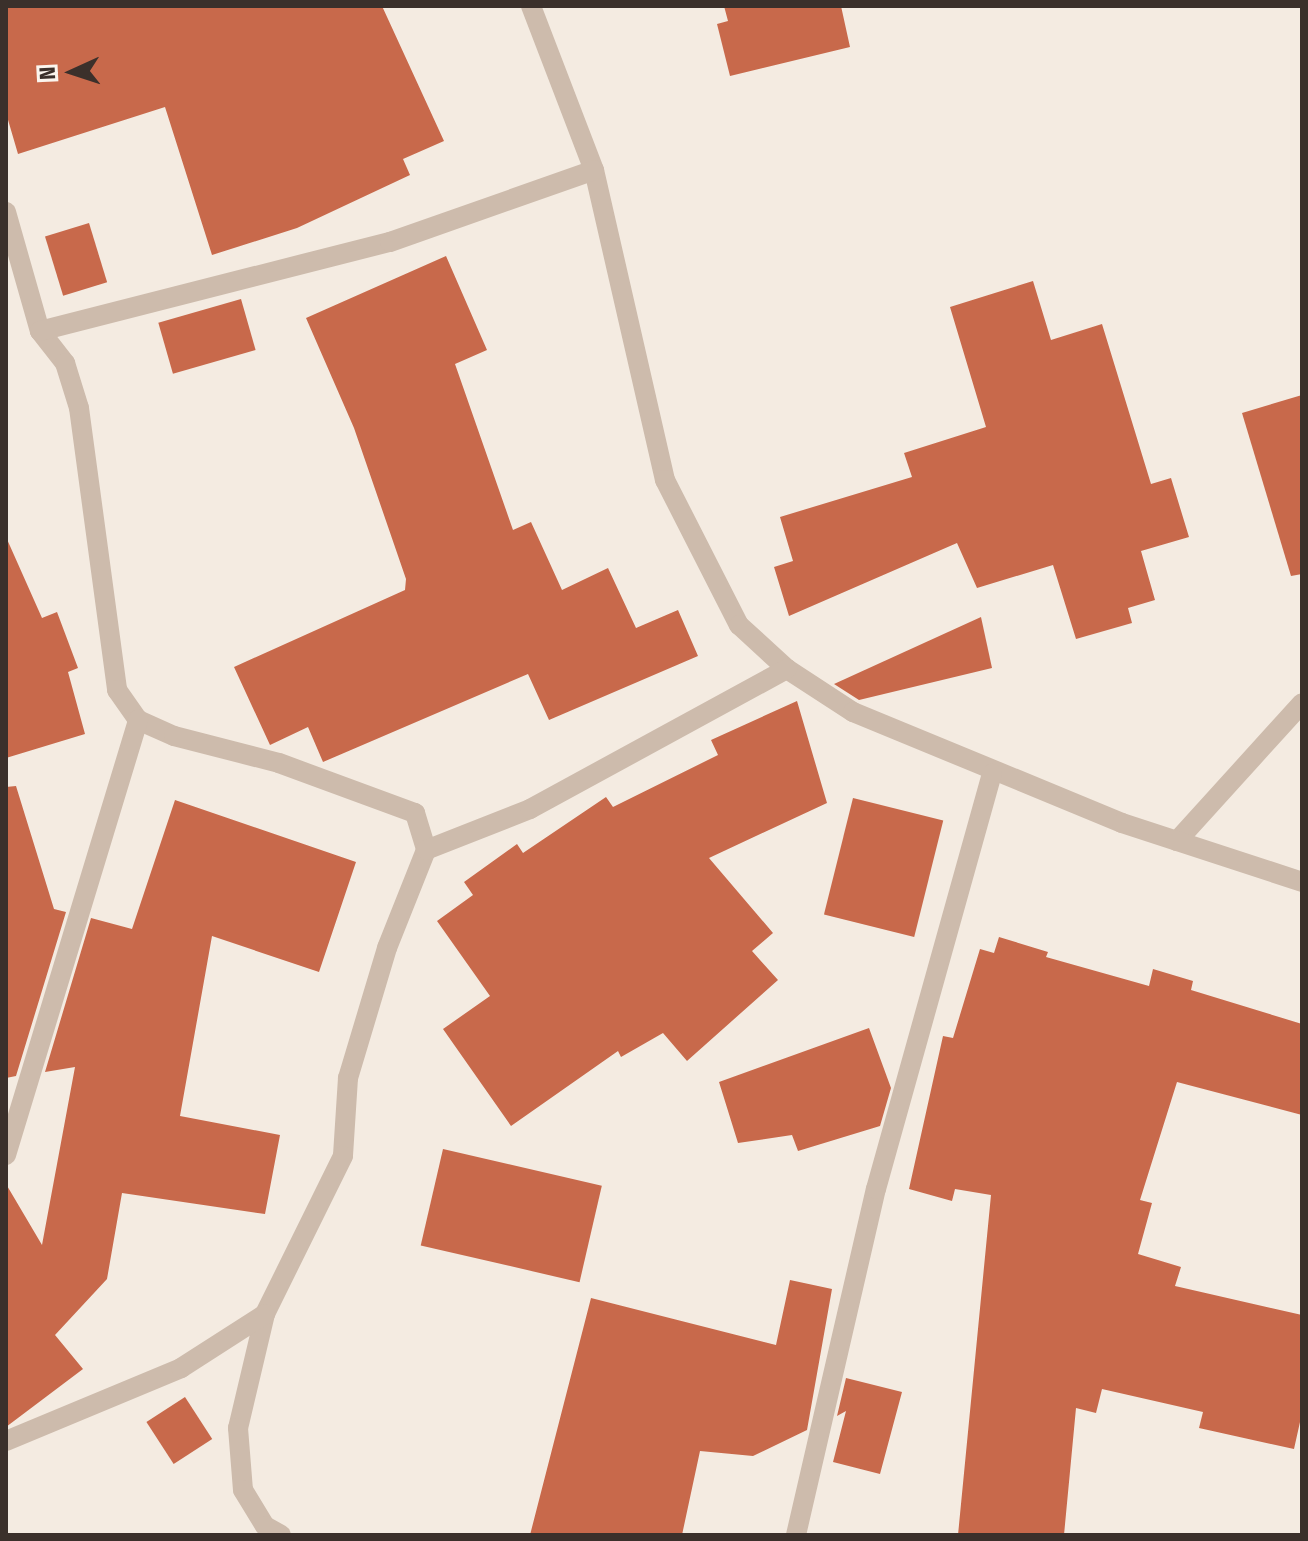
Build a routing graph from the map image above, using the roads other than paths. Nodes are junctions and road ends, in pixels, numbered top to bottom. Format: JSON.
{"nodes":[{"id":1,"x":531,"y":6,"type":"edge"},
{"id":2,"x":594,"y":170,"type":"junction"},
{"id":3,"x":6,"y":212,"type":"edge"},
{"id":4,"x":40,"y":331,"type":"junction"},
{"id":5,"x":787,"y":669,"type":"junction"},
{"id":6,"x":1302,"y":703,"type":"edge"},
{"id":7,"x":138,"y":720,"type":"junction"},
{"id":8,"x":992,"y":774,"type":"junction"},
{"id":9,"x":1177,"y":841,"type":"junction"},
{"id":10,"x":426,"y":850,"type":"junction"},
{"id":11,"x":1302,"y":882,"type":"edge"},
{"id":12,"x":6,"y":1155,"type":"edge"},
{"id":13,"x":265,"y":1314,"type":"junction"},
{"id":14,"x":6,"y":1441,"type":"edge"},
{"id":15,"x":281,"y":1535,"type":"edge"},
{"id":16,"x":796,"y":1535,"type":"edge"}],
"edges":[{"from":1,"to":2,"type":"street"},
{"from":2,"to":4,"type":"street"},
{"from":2,"to":5,"type":"street"},
{"from":3,"to":4,"type":"street"},
{"from":4,"to":7,"type":"street"},
{"from":5,"to":8,"type":"street"},
{"from":5,"to":10,"type":"street"},
{"from":6,"to":9,"type":"street"},
{"from":7,"to":10,"type":"street"},
{"from":7,"to":12,"type":"street"},
{"from":8,"to":9,"type":"street"},
{"from":8,"to":16,"type":"street"},
{"from":9,"to":11,"type":"street"},
{"from":10,"to":13,"type":"street"},
{"from":13,"to":14,"type":"street"},
{"from":13,"to":15,"type":"street"}]}
